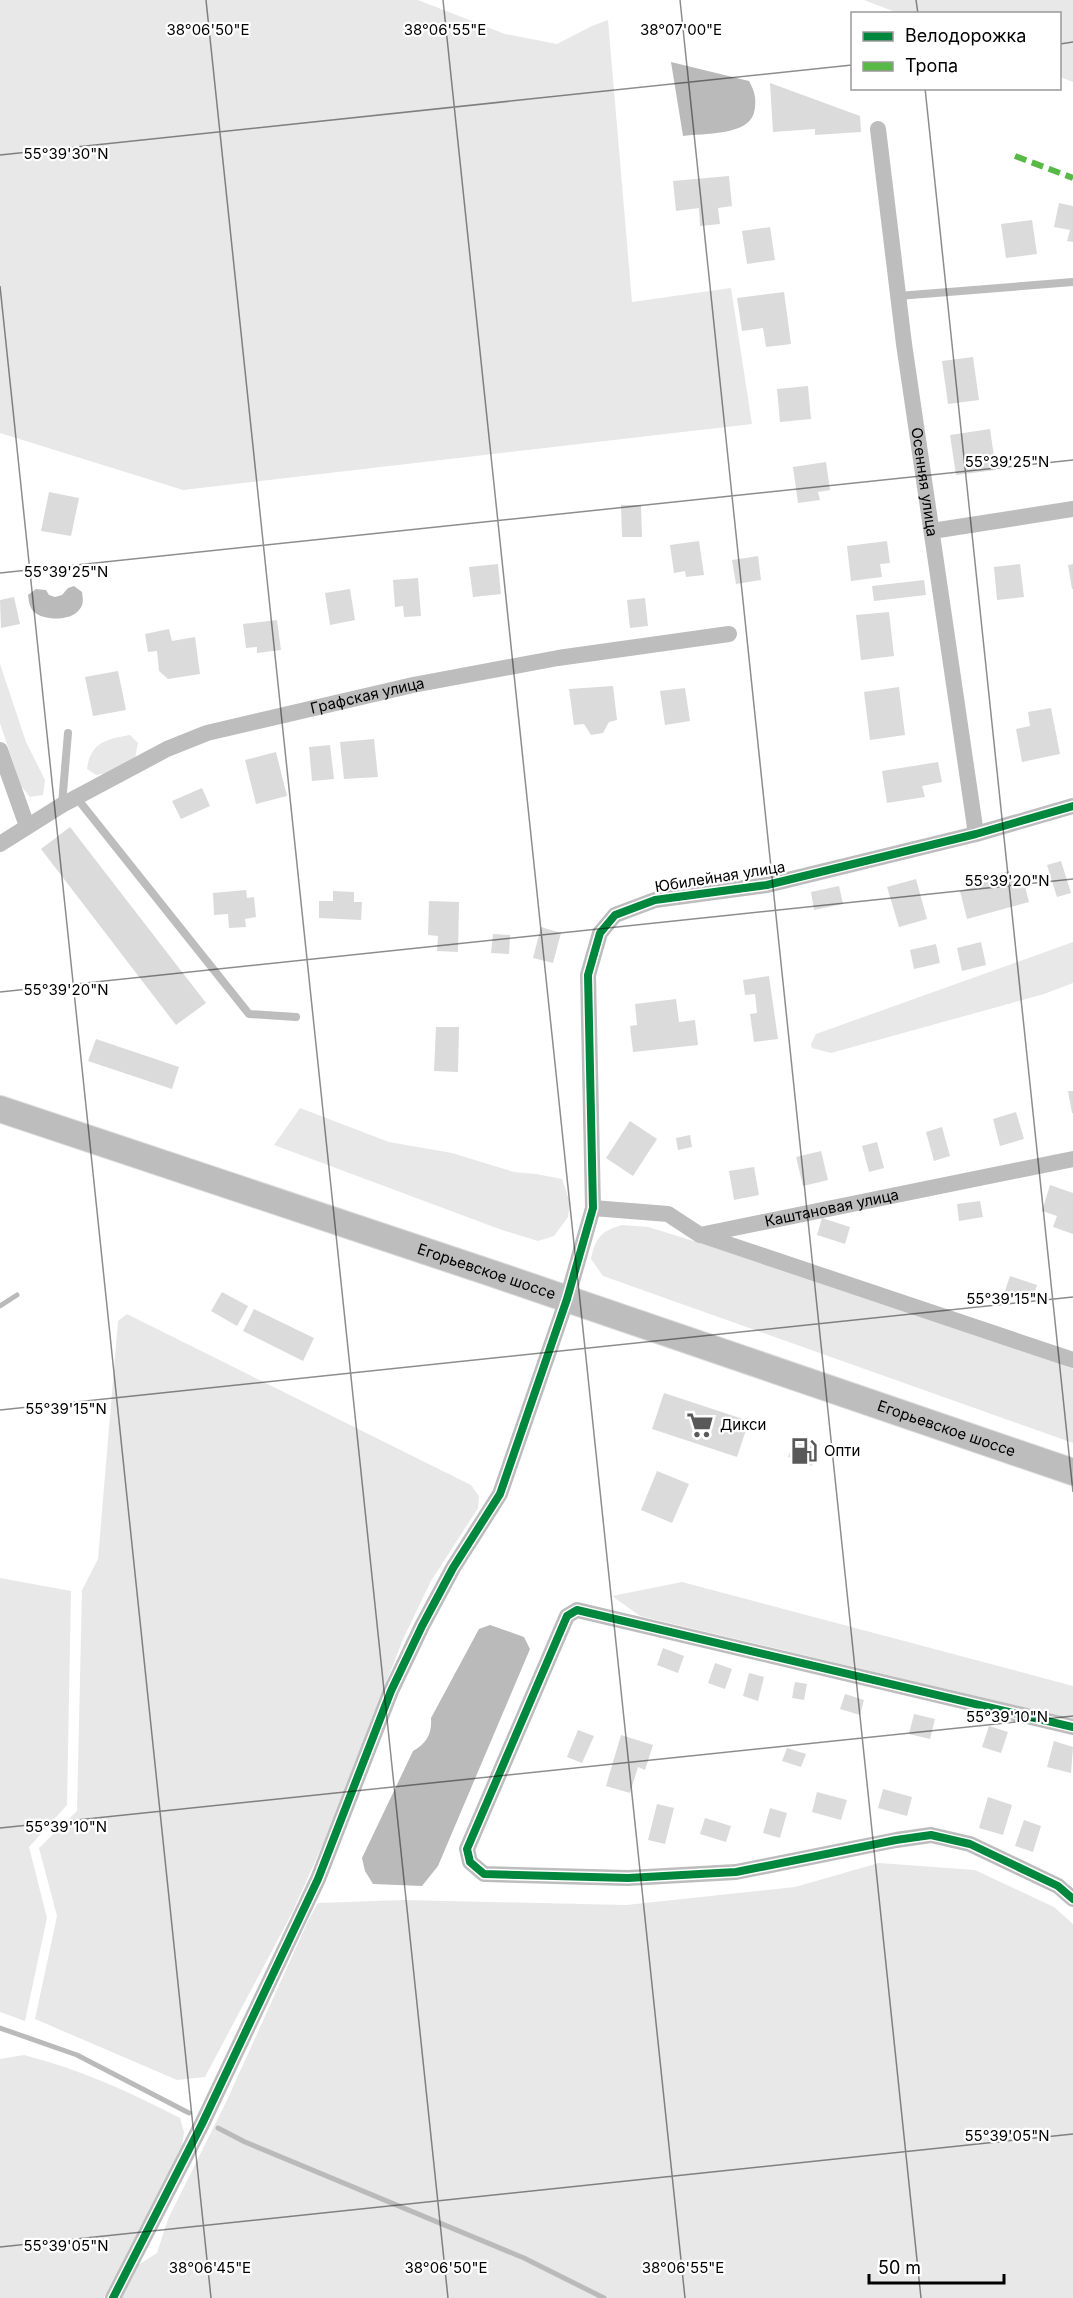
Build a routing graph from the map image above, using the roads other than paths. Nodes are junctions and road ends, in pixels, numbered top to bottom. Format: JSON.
{"nodes":[{"id":1,"x":878,"y":129,"type":"dead end"},
{"id":2,"x":1073,"y":282,"type":"edge"},
{"id":3,"x":898,"y":296,"type":"junction"},
{"id":4,"x":1073,"y":509,"type":"edge"},
{"id":5,"x":932,"y":531,"type":"junction"},
{"id":6,"x":729,"y":634,"type":"dead end"},
{"id":7,"x":68,"y":733,"type":"dead end"},
{"id":8,"x":0,"y":750,"type":"edge"},
{"id":9,"x":69,"y":801,"type":"junction"},
{"id":10,"x":1073,"y":806,"type":"edge"},
{"id":11,"x":27,"y":826,"type":"junction"},
{"id":12,"x":976,"y":834,"type":"junction"},
{"id":13,"x":0,"y":844,"type":"edge"},
{"id":14,"x":296,"y":1017,"type":"dead end"},
{"id":15,"x":0,"y":1108,"type":"edge"},
{"id":16,"x":1073,"y":1158,"type":"edge"},
{"id":17,"x":593,"y":1208,"type":"junction"},
{"id":18,"x":700,"y":1235,"type":"junction"},
{"id":19,"x":567,"y":1299,"type":"junction"},
{"id":20,"x":1073,"y":1360,"type":"edge"},
{"id":21,"x":1073,"y":1472,"type":"edge"},
{"id":22,"x":1073,"y":1727,"type":"edge"},
{"id":23,"x":1073,"y":1899,"type":"edge"},
{"id":24,"x":113,"y":2298,"type":"edge"}],
"edges":[{"from":1,"to":3,"type":"street","name":"Осенняя улица"},
{"from":2,"to":3,"type":"lane"},
{"from":3,"to":5,"type":"street","name":"Осенняя улица"},
{"from":4,"to":5,"type":"street"},
{"from":5,"to":12,"type":"street","name":"Осенняя улица"},
{"from":6,"to":9,"type":"street","name":"Графская улица"},
{"from":7,"to":9,"type":"lane"},
{"from":8,"to":11,"type":"street"},
{"from":9,"to":11,"type":"street","name":"Графская улица"},
{"from":9,"to":14,"type":"lane"},
{"from":10,"to":12,"type":"street","name":"Юбилейная улица"},
{"from":11,"to":13,"type":"street","name":"Графская улица"},
{"from":12,"to":17,"type":"street","name":"Юбилейная улица"},
{"from":15,"to":19,"type":"main road","name":"Егорьевское шоссе"},
{"from":16,"to":18,"type":"street","name":"Каштановая улица"},
{"from":17,"to":18,"type":"street"},
{"from":17,"to":19,"type":"street","name":"Юбилейная улица"},
{"from":18,"to":20,"type":"street"},
{"from":19,"to":21,"type":"main road","name":"Егорьевское шоссе"},
{"from":19,"to":24,"type":"street","name":"Юбилейная улица"},
{"from":22,"to":23,"type":"street"}]}
